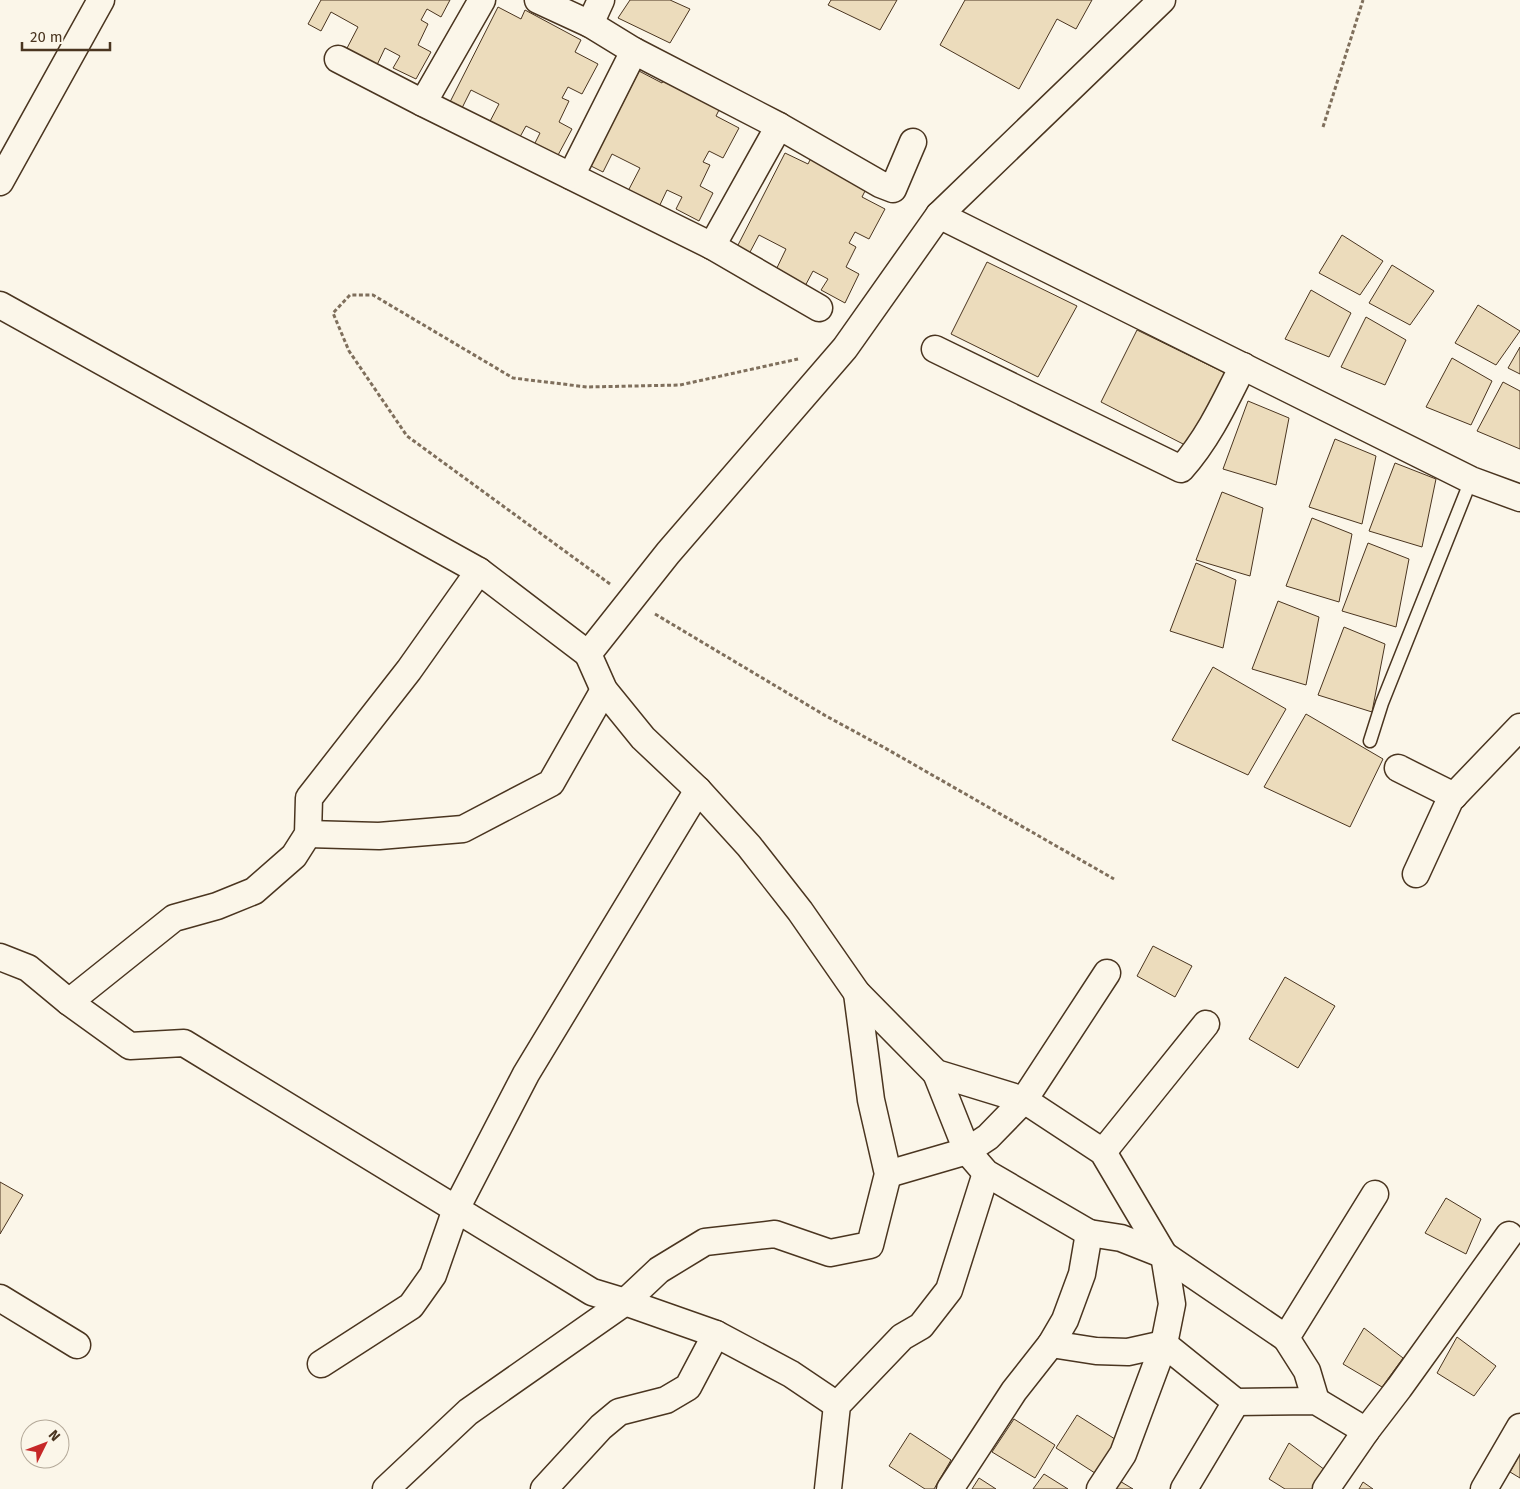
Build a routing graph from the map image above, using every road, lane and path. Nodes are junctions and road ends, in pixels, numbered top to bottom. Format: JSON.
{"nodes":[{"id":1,"x":101,"y":0,"type":"edge"},
{"id":2,"x":482,"y":0,"type":"edge"},
{"id":3,"x":538,"y":0,"type":"edge"},
{"id":4,"x":601,"y":0,"type":"edge"},
{"id":5,"x":1162,"y":0,"type":"edge"},
{"id":6,"x":1363,"y":0,"type":"edge"},
{"id":7,"x":590,"y":24,"type":"junction"},
{"id":8,"x":634,"y":51,"type":"junction"},
{"id":9,"x":338,"y":59,"type":"dead end"},
{"id":10,"x":423,"y":103,"type":"junction"},
{"id":11,"x":779,"y":126,"type":"junction"},
{"id":12,"x":1323,"y":128,"type":"dead end"},
{"id":13,"x":912,"y":142,"type":"dead end"},
{"id":14,"x":571,"y":176,"type":"junction"},
{"id":15,"x":0,"y":182,"type":"edge"},
{"id":16,"x":939,"y":215,"type":"junction"},
{"id":17,"x":712,"y":246,"type":"junction"},
{"id":18,"x":0,"y":305,"type":"edge"},
{"id":19,"x":819,"y":308,"type":"dead end"},
{"id":20,"x":845,"y":348,"type":"junction"},
{"id":21,"x":935,"y":349,"type":"dead end"},
{"id":22,"x":1243,"y":366,"type":"junction"},
{"id":23,"x":1471,"y":480,"type":"junction"},
{"id":24,"x":1520,"y":498,"type":"edge"},
{"id":25,"x":479,"y":571,"type":"junction"},
{"id":26,"x":632,"y":600,"type":"junction"},
{"id":27,"x":588,"y":654,"type":"junction"},
{"id":28,"x":604,"y":690,"type":"junction"},
{"id":29,"x":1520,"y":726,"type":"edge"},
{"id":30,"x":1370,"y":742,"type":"dead end"},
{"id":31,"x":1398,"y":768,"type":"dead end"},
{"id":32,"x":698,"y":790,"type":"junction"},
{"id":33,"x":1454,"y":796,"type":"junction"},
{"id":34,"x":308,"y":834,"type":"junction"},
{"id":35,"x":1416,"y":874,"type":"dead end"},
{"id":36,"x":1114,"y":879,"type":"dead end"},
{"id":37,"x":0,"y":957,"type":"edge"},
{"id":38,"x":1107,"y":973,"type":"dead end"},
{"id":39,"x":857,"y":993,"type":"junction"},
{"id":40,"x":69,"y":1002,"type":"junction"},
{"id":41,"x":1206,"y":1024,"type":"dead end"},
{"id":42,"x":936,"y":1073,"type":"junction"},
{"id":43,"x":1024,"y":1100,"type":"junction"},
{"id":44,"x":967,"y":1151,"type":"junction"},
{"id":45,"x":1103,"y":1152,"type":"junction"},
{"id":46,"x":986,"y":1173,"type":"junction"},
{"id":47,"x":888,"y":1174,"type":"junction"},
{"id":48,"x":1375,"y":1194,"type":"dead end"},
{"id":49,"x":456,"y":1209,"type":"junction"},
{"id":50,"x":1089,"y":1234,"type":"junction"},
{"id":51,"x":1510,"y":1235,"type":"dead end"},
{"id":52,"x":1164,"y":1255,"type":"junction"},
{"id":53,"x":0,"y":1298,"type":"edge"},
{"id":54,"x":626,"y":1302,"type":"junction"},
{"id":55,"x":716,"y":1334,"type":"junction"},
{"id":56,"x":1286,"y":1338,"type":"junction"},
{"id":57,"x":1051,"y":1344,"type":"junction"},
{"id":58,"x":1164,"y":1344,"type":"junction"},
{"id":59,"x":77,"y":1345,"type":"dead end"},
{"id":60,"x":320,"y":1364,"type":"dead end"},
{"id":61,"x":1316,"y":1401,"type":"junction"},
{"id":62,"x":1236,"y":1402,"type":"junction"},
{"id":63,"x":836,"y":1406,"type":"junction"},
{"id":64,"x":1520,"y":1427,"type":"edge"},
{"id":65,"x":1366,"y":1430,"type":"junction"},
{"id":66,"x":386,"y":1489,"type":"edge"},
{"id":67,"x":544,"y":1489,"type":"edge"},
{"id":68,"x":828,"y":1489,"type":"edge"},
{"id":69,"x":950,"y":1489,"type":"edge"},
{"id":70,"x":1100,"y":1489,"type":"edge"},
{"id":71,"x":1184,"y":1489,"type":"edge"},
{"id":72,"x":1326,"y":1489,"type":"edge"},
{"id":73,"x":1484,"y":1489,"type":"edge"}],
"edges":[{"from":1,"to":15,"type":"street"},
{"from":2,"to":10,"type":"street"},
{"from":3,"to":7,"type":"street"},
{"from":4,"to":7,"type":"street"},
{"from":5,"to":16,"type":"street"},
{"from":6,"to":12,"type":"path"},
{"from":7,"to":8,"type":"street"},
{"from":8,"to":11,"type":"street"},
{"from":8,"to":14,"type":"street"},
{"from":9,"to":10,"type":"street"},
{"from":10,"to":14,"type":"street"},
{"from":11,"to":13,"type":"street"},
{"from":11,"to":17,"type":"street"},
{"from":14,"to":17,"type":"street"},
{"from":16,"to":20,"type":"street"},
{"from":16,"to":22,"type":"street"},
{"from":17,"to":19,"type":"street"},
{"from":18,"to":25,"type":"street"},
{"from":20,"to":26,"type":"street"},
{"from":20,"to":26,"type":"path"},
{"from":21,"to":22,"type":"street"},
{"from":22,"to":23,"type":"street"},
{"from":23,"to":24,"type":"street"},
{"from":23,"to":30,"type":"lane"},
{"from":25,"to":27,"type":"street"},
{"from":25,"to":34,"type":"street"},
{"from":26,"to":27,"type":"street"},
{"from":26,"to":36,"type":"path"},
{"from":27,"to":28,"type":"street"},
{"from":28,"to":32,"type":"street"},
{"from":28,"to":34,"type":"street"},
{"from":29,"to":33,"type":"street"},
{"from":31,"to":33,"type":"street"},
{"from":32,"to":39,"type":"street"},
{"from":32,"to":49,"type":"street"},
{"from":33,"to":35,"type":"street"},
{"from":34,"to":40,"type":"street"},
{"from":37,"to":40,"type":"street"},
{"from":38,"to":43,"type":"street"},
{"from":39,"to":42,"type":"street"},
{"from":39,"to":47,"type":"street"},
{"from":40,"to":49,"type":"street"},
{"from":41,"to":45,"type":"street"},
{"from":42,"to":43,"type":"street"},
{"from":42,"to":44,"type":"street"},
{"from":43,"to":44,"type":"street"},
{"from":43,"to":45,"type":"street"},
{"from":44,"to":46,"type":"street"},
{"from":44,"to":47,"type":"street"},
{"from":45,"to":52,"type":"street"},
{"from":46,"to":50,"type":"street"},
{"from":46,"to":63,"type":"street"},
{"from":47,"to":54,"type":"street"},
{"from":48,"to":56,"type":"street"},
{"from":49,"to":54,"type":"street"},
{"from":49,"to":60,"type":"street"},
{"from":50,"to":52,"type":"street"},
{"from":50,"to":57,"type":"street"},
{"from":51,"to":65,"type":"street"},
{"from":52,"to":56,"type":"street"},
{"from":52,"to":58,"type":"street"},
{"from":53,"to":59,"type":"street"},
{"from":54,"to":55,"type":"street"},
{"from":54,"to":66,"type":"street"},
{"from":55,"to":63,"type":"street"},
{"from":55,"to":67,"type":"street"},
{"from":56,"to":61,"type":"street"},
{"from":57,"to":58,"type":"street"},
{"from":57,"to":69,"type":"street"},
{"from":58,"to":62,"type":"street"},
{"from":58,"to":70,"type":"street"},
{"from":61,"to":62,"type":"street"},
{"from":61,"to":65,"type":"street"},
{"from":62,"to":71,"type":"street"},
{"from":63,"to":68,"type":"street"},
{"from":64,"to":73,"type":"street"},
{"from":65,"to":72,"type":"street"}]}
